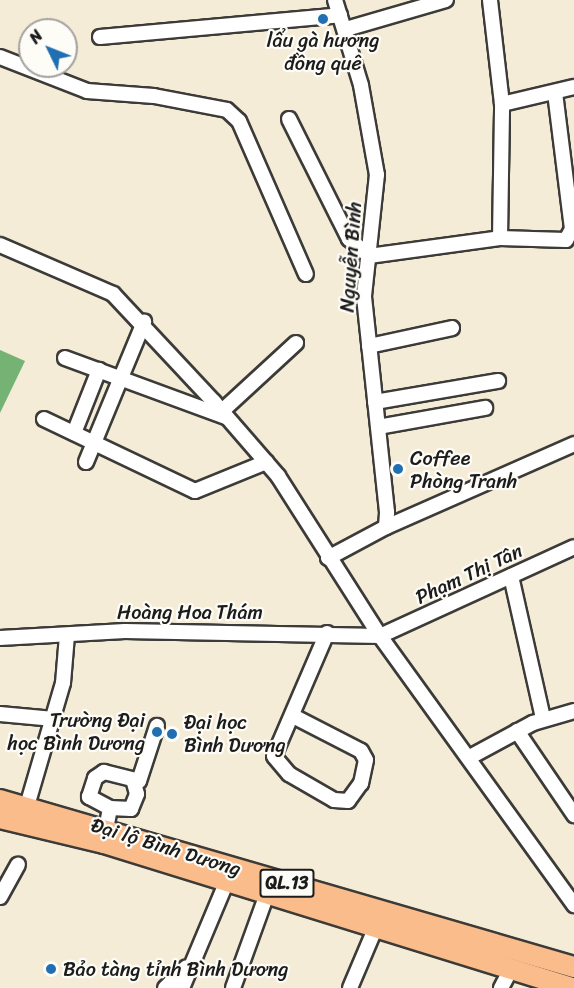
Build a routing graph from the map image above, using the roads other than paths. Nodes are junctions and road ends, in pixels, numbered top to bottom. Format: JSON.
{"nodes":[{"id":1,"x":335,"y":0,"type":"edge"},
{"id":2,"x":446,"y":0,"type":"edge"},
{"id":3,"x":490,"y":0,"type":"edge"},
{"id":4,"x":340,"y":15,"type":"junction"},
{"id":5,"x":346,"y":29,"type":"junction"},
{"id":6,"x":100,"y":37,"type":"dead end"},
{"id":7,"x":0,"y":57,"type":"edge"},
{"id":8,"x":574,"y":87,"type":"edge"},
{"id":9,"x":555,"y":92,"type":"junction"},
{"id":10,"x":502,"y":104,"type":"junction"},
{"id":11,"x":289,"y":119,"type":"dead end"},
{"id":12,"x":500,"y":238,"type":"junction"},
{"id":13,"x":0,"y":245,"type":"edge"},
{"id":14,"x":369,"y":256,"type":"junction"},
{"id":15,"x":306,"y":274,"type":"dead end"},
{"id":16,"x":144,"y":322,"type":"junction"},
{"id":17,"x":452,"y":327,"type":"dead end"},
{"id":18,"x":296,"y":343,"type":"dead end"},
{"id":19,"x":369,"y":346,"type":"junction"},
{"id":20,"x":65,"y":358,"type":"dead end"},
{"id":21,"x":99,"y":370,"type":"junction"},
{"id":22,"x":121,"y":379,"type":"junction"},
{"id":23,"x":498,"y":381,"type":"dead end"},
{"id":24,"x":375,"y":402,"type":"junction"},
{"id":25,"x":485,"y":408,"type":"dead end"},
{"id":26,"x":224,"y":415,"type":"junction"},
{"id":27,"x":44,"y":419,"type":"dead end"},
{"id":28,"x":378,"y":427,"type":"junction"},
{"id":29,"x":74,"y":434,"type":"junction"},
{"id":30,"x":94,"y":443,"type":"junction"},
{"id":31,"x":574,"y":444,"type":"edge"},
{"id":32,"x":87,"y":462,"type":"dead end"},
{"id":33,"x":266,"y":462,"type":"junction"},
{"id":34,"x":386,"y":527,"type":"junction"},
{"id":35,"x":574,"y":547,"type":"edge"},
{"id":36,"x":328,"y":558,"type":"junction"},
{"id":37,"x":511,"y":576,"type":"junction"},
{"id":38,"x":327,"y":633,"type":"junction"},
{"id":39,"x":67,"y":635,"type":"junction"},
{"id":40,"x":380,"y":636,"type":"junction"},
{"id":41,"x":0,"y":638,"type":"edge"},
{"id":42,"x":574,"y":711,"type":"edge"},
{"id":43,"x":0,"y":714,"type":"edge"},
{"id":44,"x":292,"y":717,"type":"junction"},
{"id":45,"x":543,"y":718,"type":"junction"},
{"id":46,"x":54,"y":719,"type":"junction"},
{"id":47,"x":157,"y":726,"type":"dead end"},
{"id":48,"x":517,"y":731,"type":"junction"},
{"id":49,"x":470,"y":757,"type":"junction"},
{"id":50,"x":134,"y":783,"type":"junction"},
{"id":51,"x":0,"y":800,"type":"edge"},
{"id":52,"x":27,"y":806,"type":"junction"},
{"id":53,"x":110,"y":808,"type":"junction"},
{"id":54,"x":574,"y":815,"type":"edge"},
{"id":55,"x":0,"y":818,"type":"edge"},
{"id":56,"x":106,"y":829,"type":"junction"},
{"id":57,"x":18,"y":865,"type":"dead end"},
{"id":58,"x":227,"y":881,"type":"junction"},
{"id":59,"x":267,"y":894,"type":"junction"},
{"id":60,"x":0,"y":897,"type":"edge"},
{"id":61,"x":574,"y":906,"type":"edge"},
{"id":62,"x":375,"y":929,"type":"junction"},
{"id":63,"x":574,"y":966,"type":"edge"},
{"id":64,"x":187,"y":968,"type":"junction"},
{"id":65,"x":511,"y":969,"type":"junction"},
{"id":66,"x":165,"y":988,"type":"edge"},
{"id":67,"x":182,"y":988,"type":"edge"},
{"id":68,"x":233,"y":988,"type":"edge"},
{"id":69,"x":350,"y":988,"type":"edge"},
{"id":70,"x":501,"y":988,"type":"edge"},
{"id":71,"x":573,"y":988,"type":"edge"}],
"edges":[{"from":1,"to":4,"type":"street","name":"Nguyễn Bình"},
{"from":2,"to":5,"type":"street"},
{"from":3,"to":10,"type":"street"},
{"from":4,"to":5,"type":"street","name":"Nguyễn Bình"},
{"from":4,"to":6,"type":"street"},
{"from":5,"to":14,"type":"street","name":"Nguyễn Bình"},
{"from":7,"to":15,"type":"street"},
{"from":8,"to":9,"type":"street"},
{"from":9,"to":10,"type":"street"},
{"from":9,"to":12,"type":"street"},
{"from":10,"to":12,"type":"street"},
{"from":11,"to":14,"type":"street"},
{"from":12,"to":14,"type":"street"},
{"from":13,"to":16,"type":"street"},
{"from":14,"to":19,"type":"street","name":"Nguyễn Bình"},
{"from":16,"to":22,"type":"street"},
{"from":16,"to":26,"type":"street"},
{"from":17,"to":19,"type":"street"},
{"from":18,"to":26,"type":"street"},
{"from":19,"to":24,"type":"street","name":"Nguyễn Bình"},
{"from":20,"to":21,"type":"street"},
{"from":21,"to":22,"type":"street"},
{"from":21,"to":29,"type":"street"},
{"from":22,"to":26,"type":"street"},
{"from":22,"to":30,"type":"street"},
{"from":23,"to":24,"type":"street"},
{"from":24,"to":28,"type":"street","name":"Nguyễn Bình"},
{"from":25,"to":28,"type":"street"},
{"from":26,"to":33,"type":"street"},
{"from":27,"to":29,"type":"street"},
{"from":28,"to":34,"type":"street","name":"Nguyễn Bình"},
{"from":29,"to":30,"type":"street"},
{"from":30,"to":32,"type":"street"},
{"from":30,"to":33,"type":"street"},
{"from":31,"to":34,"type":"street"},
{"from":33,"to":36,"type":"street"},
{"from":34,"to":36,"type":"street"},
{"from":35,"to":37,"type":"street","name":"Phạm Thị Tân"},
{"from":36,"to":40,"type":"street"},
{"from":37,"to":40,"type":"street","name":"Phạm Thị Tân"},
{"from":37,"to":45,"type":"street"},
{"from":38,"to":39,"type":"street","name":"Hoàng Hoa Thám"},
{"from":38,"to":40,"type":"street","name":"Hoàng Hoa Thám"},
{"from":38,"to":44,"type":"street"},
{"from":39,"to":41,"type":"street","name":"Hoàng Hoa Thám"},
{"from":39,"to":46,"type":"street"},
{"from":40,"to":49,"type":"street"},
{"from":42,"to":45,"type":"street"},
{"from":43,"to":46,"type":"street"},
{"from":44,"to":44,"type":"street"},
{"from":45,"to":48,"type":"street"},
{"from":46,"to":52,"type":"street"},
{"from":47,"to":50,"type":"street"},
{"from":48,"to":49,"type":"street"},
{"from":48,"to":54,"type":"street"},
{"from":49,"to":61,"type":"street"},
{"from":50,"to":53,"type":"street"},
{"from":50,"to":53,"type":"street"},
{"from":51,"to":52,"type":"highway","name":"Đại lộ Bình Dương","number":"QL.13"},
{"from":52,"to":56,"type":"highway","name":"Đại lộ Bình Dương","number":"QL.13"},
{"from":53,"to":56,"type":"street"},
{"from":55,"to":58,"type":"highway","name":"Đại lộ Bình Dương","number":"QL.13"},
{"from":56,"to":63,"type":"highway","name":"Đại lộ Bình Dương","number":"QL.13"},
{"from":57,"to":60,"type":"street"},
{"from":58,"to":59,"type":"highway","name":"Đại lộ Bình Dương","number":"QL.13"},
{"from":58,"to":64,"type":"street"},
{"from":59,"to":62,"type":"highway","name":"Đại lộ Bình Dương","number":"QL.13"},
{"from":59,"to":68,"type":"street"},
{"from":62,"to":65,"type":"highway","name":"Đại lộ Bình Dương","number":"QL.13"},
{"from":62,"to":69,"type":"street"},
{"from":64,"to":66,"type":"street"},
{"from":64,"to":67,"type":"street"},
{"from":65,"to":70,"type":"street"},
{"from":65,"to":71,"type":"highway","name":"Đại lộ Bình Dương","number":"QL.13"}]}
